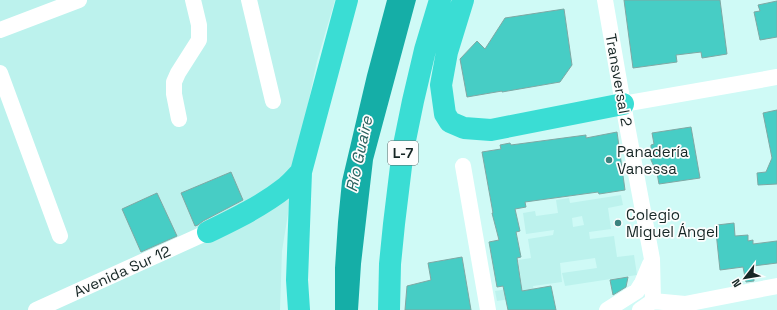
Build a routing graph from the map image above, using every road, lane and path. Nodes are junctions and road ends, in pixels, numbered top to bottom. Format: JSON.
{"nodes":[{"id":1,"x":79,"y":0,"type":"edge"},
{"id":2,"x":193,"y":0,"type":"edge"},
{"id":3,"x":249,"y":0,"type":"edge"},
{"id":4,"x":348,"y":0,"type":"edge"},
{"id":5,"x":440,"y":0,"type":"edge"},
{"id":6,"x":464,"y":0,"type":"edge"},
{"id":7,"x":605,"y":0,"type":"edge"},
{"id":8,"x":0,"y":30,"type":"edge"},
{"id":9,"x":0,"y":73,"type":"edge"},
{"id":10,"x":777,"y":77,"type":"edge"},
{"id":11,"x":274,"y":101,"type":"dead end"},
{"id":12,"x":622,"y":104,"type":"junction"},
{"id":13,"x":179,"y":119,"type":"dead end"},
{"id":14,"x":463,"y":166,"type":"dead end"},
{"id":15,"x":301,"y":172,"type":"junction"},
{"id":16,"x":208,"y":232,"type":"joint"},
{"id":17,"x":60,"y":236,"type":"dead end"},
{"id":18,"x":652,"y":259,"type":"junction"},
{"id":19,"x":777,"y":286,"type":"edge"},
{"id":20,"x":653,"y":301,"type":"junction"},
{"id":21,"x":679,"y":307,"type":"edge"},
{"id":22,"x":36,"y":310,"type":"edge"},
{"id":23,"x":299,"y":310,"type":"edge"},
{"id":24,"x":389,"y":310,"type":"edge"},
{"id":25,"x":488,"y":310,"type":"edge"},
{"id":26,"x":607,"y":310,"type":"edge"},
{"id":27,"x":640,"y":310,"type":"edge"}],
"edges":[{"from":1,"to":8,"type":"street"},
{"from":2,"to":13,"type":"street"},
{"from":3,"to":11,"type":"street"},
{"from":4,"to":15,"type":"highway"},
{"from":5,"to":24,"type":"highway","number":"L-7"},
{"from":6,"to":12,"type":"highway"},
{"from":7,"to":12,"type":"street","name":"Transversal 2"},
{"from":9,"to":17,"type":"street"},
{"from":10,"to":12,"type":"street"},
{"from":12,"to":18,"type":"street","name":"Transversal 2"},
{"from":14,"to":25,"type":"street"},
{"from":15,"to":16,"type":"highway"},
{"from":15,"to":23,"type":"highway"},
{"from":16,"to":22,"type":"street","name":"Avenida Sur 12"},
{"from":18,"to":20,"type":"street","name":"Transversal 2"},
{"from":18,"to":26,"type":"street"},
{"from":19,"to":21,"type":"street"},
{"from":20,"to":21,"type":"street"},
{"from":20,"to":27,"type":"street"}]}
